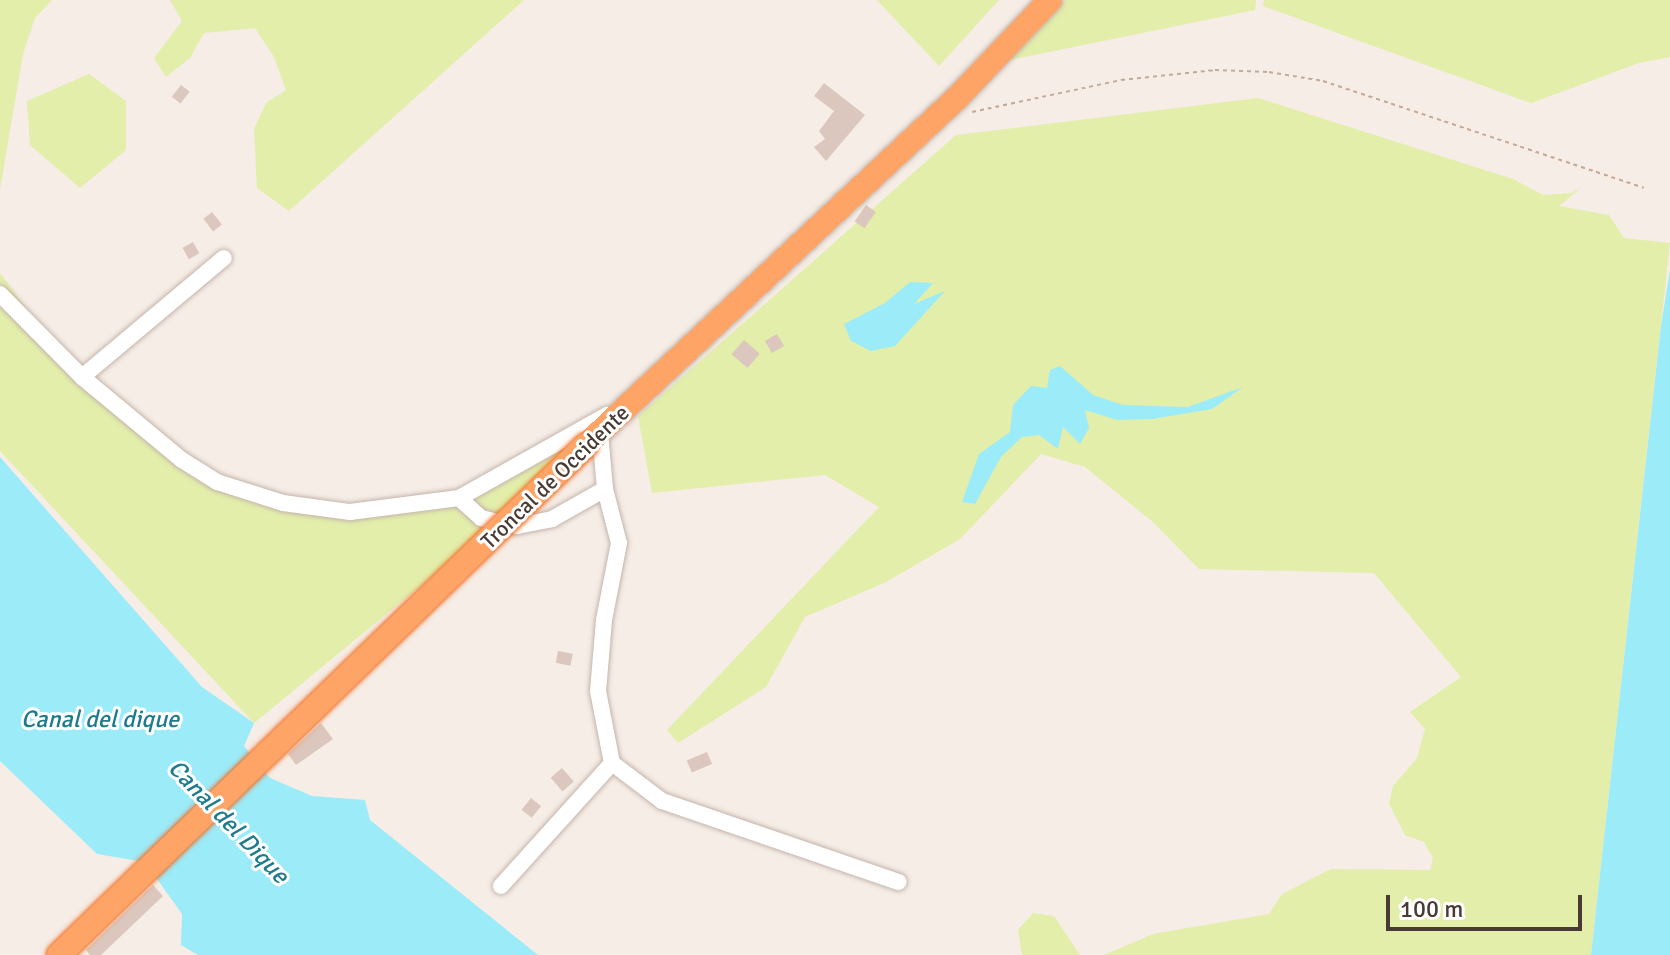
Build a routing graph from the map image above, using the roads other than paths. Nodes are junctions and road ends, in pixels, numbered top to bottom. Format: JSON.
{"nodes":[{"id":1,"x":1050,"y":0,"type":"edge"},
{"id":2,"x":224,"y":258,"type":"dead end"},
{"id":3,"x":0,"y":294,"type":"edge"},
{"id":4,"x":82,"y":377,"type":"junction"},
{"id":5,"x":623,"y":412,"type":"junction"},
{"id":6,"x":593,"y":438,"type":"junction"},
{"id":7,"x":605,"y":489,"type":"junction"},
{"id":8,"x":459,"y":498,"type":"junction"},
{"id":9,"x":612,"y":763,"type":"junction"},
{"id":10,"x":898,"y":882,"type":"dead end"},
{"id":11,"x":501,"y":886,"type":"dead end"},
{"id":12,"x":59,"y":955,"type":"edge"}],
"edges":[{"from":1,"to":5,"type":"highway","name":"Troncal de Occidente"},
{"from":2,"to":4,"type":"street"},
{"from":3,"to":4,"type":"street"},
{"from":4,"to":8,"type":"street"},
{"from":5,"to":6,"type":"highway","name":"Troncal de Occidente"},
{"from":5,"to":8,"type":"street"},
{"from":6,"to":7,"type":"street"},
{"from":6,"to":12,"type":"highway","name":"Troncal de Occidente","bridge":true},
{"from":7,"to":8,"type":"street"},
{"from":7,"to":9,"type":"street"},
{"from":9,"to":10,"type":"street"},
{"from":9,"to":11,"type":"street"}]}
